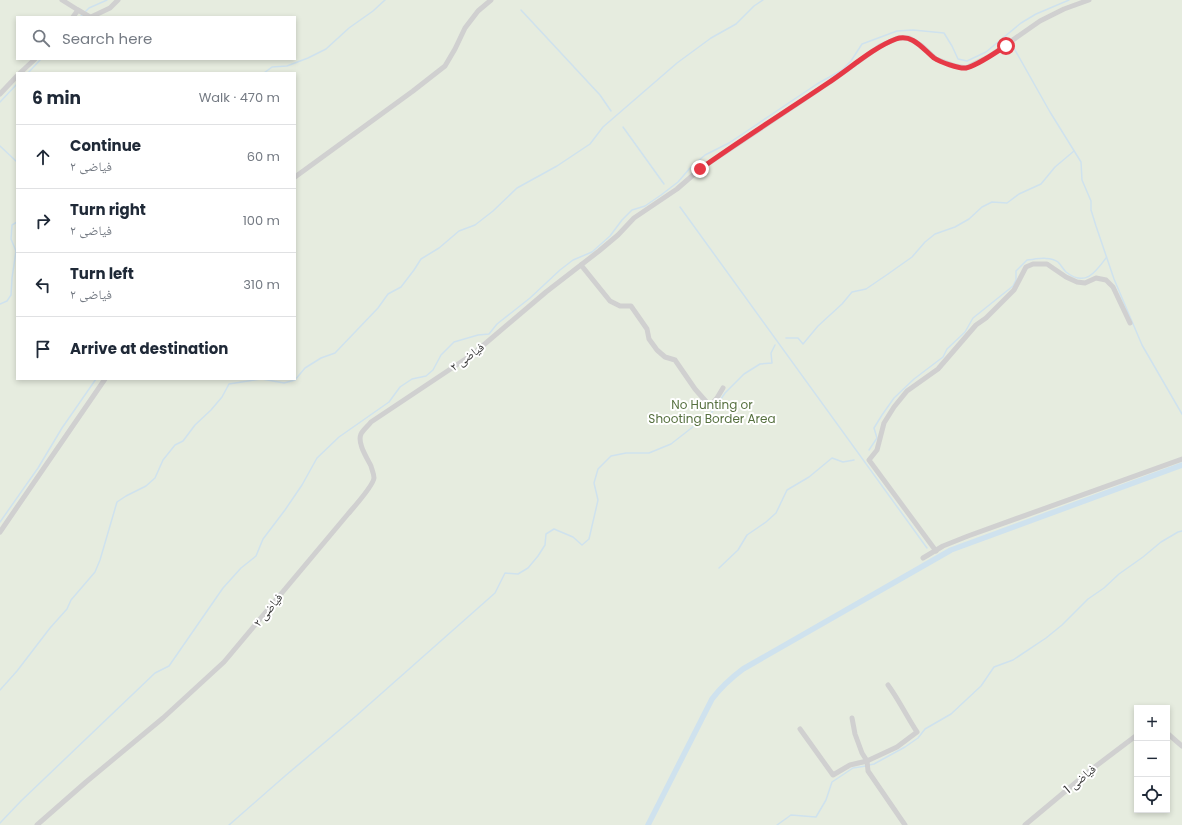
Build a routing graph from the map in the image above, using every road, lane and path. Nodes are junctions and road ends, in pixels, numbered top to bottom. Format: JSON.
{"nodes":[{"id":1,"x":62,"y":0,"type":"edge"},
{"id":2,"x":118,"y":0,"type":"edge"},
{"id":3,"x":491,"y":0,"type":"edge"},
{"id":4,"x":1089,"y":0,"type":"edge"},
{"id":5,"x":80,"y":11,"type":"junction"},
{"id":6,"x":74,"y":16,"type":"edge"},
{"id":7,"x":89,"y":16,"type":"edge"},
{"id":8,"x":34,"y":60,"type":"edge"},
{"id":9,"x":21,"y":72,"type":"edge"},
{"id":10,"x":16,"y":77,"type":"edge"},
{"id":11,"x":0,"y":94,"type":"edge"},
{"id":12,"x":296,"y":176,"type":"edge"},
{"id":13,"x":581,"y":265,"type":"junction"},
{"id":14,"x":1130,"y":323,"type":"dead end"},
{"id":15,"x":104,"y":380,"type":"edge"},
{"id":16,"x":723,"y":388,"type":"dead end"},
{"id":17,"x":1182,"y":459,"type":"edge"},
{"id":18,"x":0,"y":532,"type":"edge"},
{"id":19,"x":936,"y":551,"type":"junction"},
{"id":20,"x":923,"y":558,"type":"dead end"},
{"id":21,"x":888,"y":685,"type":"dead end"},
{"id":22,"x":852,"y":718,"type":"dead end"},
{"id":23,"x":800,"y":729,"type":"dead end"},
{"id":24,"x":1170,"y":736,"type":"edge"},
{"id":25,"x":1134,"y":737,"type":"edge"},
{"id":26,"x":1182,"y":746,"type":"edge"},
{"id":27,"x":867,"y":764,"type":"junction"},
{"id":28,"x":1029,"y":824,"type":"edge"},
{"id":29,"x":37,"y":825,"type":"edge"},
{"id":30,"x":905,"y":825,"type":"edge"}],
"edges":[{"from":1,"to":5,"type":"street"},
{"from":2,"to":7,"type":"street"},
{"from":3,"to":12,"type":"street"},
{"from":4,"to":13,"type":"street","name":"فیاضی ۲"},
{"from":5,"to":6,"type":"street"},
{"from":5,"to":7,"type":"street"},
{"from":8,"to":9,"type":"street"},
{"from":10,"to":11,"type":"street"},
{"from":13,"to":16,"type":"street"},
{"from":13,"to":29,"type":"street","name":"فیاضی ۲"},
{"from":14,"to":19,"type":"street"},
{"from":15,"to":18,"type":"street"},
{"from":17,"to":19,"type":"street"},
{"from":19,"to":20,"type":"street"},
{"from":21,"to":27,"type":"street"},
{"from":22,"to":27,"type":"street"},
{"from":23,"to":27,"type":"street"},
{"from":24,"to":26,"type":"street"},
{"from":25,"to":28,"type":"street","name":"فیاضی 1"},
{"from":27,"to":30,"type":"street"}]}
